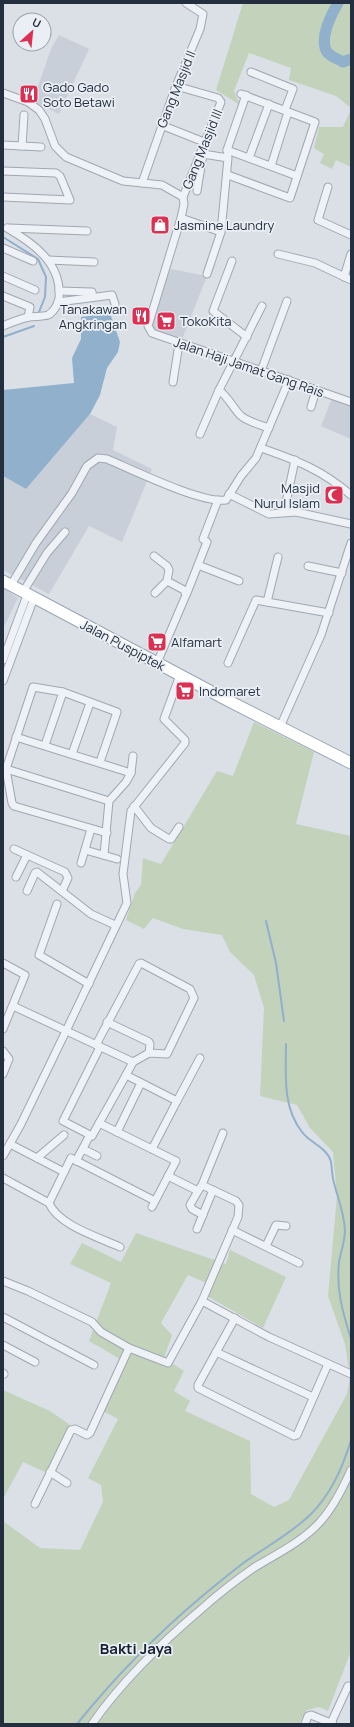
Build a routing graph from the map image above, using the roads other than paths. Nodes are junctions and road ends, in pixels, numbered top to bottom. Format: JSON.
{"nodes":[{"id":1,"x":186,"y":3,"type":"edge"},
{"id":2,"x":251,"y":72,"type":"dead end"},
{"id":3,"x":176,"y":86,"type":"junction"},
{"id":4,"x":3,"y":93,"type":"edge"},
{"id":5,"x":269,"y":104,"type":"junction"},
{"id":6,"x":286,"y":111,"type":"junction"},
{"id":7,"x":24,"y":115,"type":"dead end"},
{"id":8,"x":161,"y":125,"type":"junction"},
{"id":9,"x":204,"y":142,"type":"junction"},
{"id":10,"x":3,"y":145,"type":"edge"},
{"id":11,"x":22,"y":146,"type":"junction"},
{"id":12,"x":41,"y":147,"type":"dead end"},
{"id":13,"x":227,"y":150,"type":"junction"},
{"id":14,"x":228,"y":158,"type":"junction"},
{"id":15,"x":249,"y":158,"type":"junction"},
{"id":16,"x":271,"y":166,"type":"junction"},
{"id":17,"x":3,"y":171,"type":"edge"},
{"id":18,"x":228,"y":175,"type":"junction"},
{"id":19,"x":297,"y":176,"type":"junction"},
{"id":20,"x":142,"y":183,"type":"junction"},
{"id":21,"x":328,"y":187,"type":"dead end"},
{"id":22,"x":197,"y":191,"type":"dead end"},
{"id":23,"x":3,"y":197,"type":"edge"},
{"id":24,"x":183,"y":197,"type":"junction"},
{"id":25,"x":181,"y":218,"type":"junction"},
{"id":26,"x":5,"y":228,"type":"edge"},
{"id":27,"x":33,"y":229,"type":"junction"},
{"id":28,"x":87,"y":231,"type":"dead end"},
{"id":29,"x":221,"y":232,"type":"junction"},
{"id":30,"x":351,"y":235,"type":"edge"},
{"id":31,"x":29,"y":241,"type":"junction"},
{"id":32,"x":3,"y":248,"type":"edge"},
{"id":33,"x":278,"y":254,"type":"dead end"},
{"id":34,"x":351,"y":254,"type":"edge"},
{"id":35,"x":48,"y":260,"type":"junction"},
{"id":36,"x":33,"y":261,"type":"dead end"},
{"id":37,"x":232,"y":261,"type":"dead end"},
{"id":38,"x":94,"y":262,"type":"dead end"},
{"id":39,"x":207,"y":274,"type":"dead end"},
{"id":40,"x":3,"y":276,"type":"edge"},
{"id":41,"x":348,"y":278,"type":"edge"},
{"id":42,"x":35,"y":290,"type":"dead end"},
{"id":43,"x":59,"y":291,"type":"junction"},
{"id":44,"x":3,"y":296,"type":"edge"},
{"id":45,"x":93,"y":298,"type":"junction"},
{"id":46,"x":287,"y":301,"type":"dead end"},
{"id":47,"x":58,"y":302,"type":"junction"},
{"id":48,"x":115,"y":304,"type":"dead end"},
{"id":49,"x":262,"y":306,"type":"dead end"},
{"id":50,"x":28,"y":317,"type":"junction"},
{"id":51,"x":3,"y":326,"type":"edge"},
{"id":52,"x":247,"y":337,"type":"junction"},
{"id":53,"x":179,"y":344,"type":"junction"},
{"id":54,"x":234,"y":362,"type":"junction"},
{"id":55,"x":261,"y":371,"type":"junction"},
{"id":56,"x":289,"y":380,"type":"junction"},
{"id":57,"x":173,"y":382,"type":"dead end"},
{"id":58,"x":219,"y":390,"type":"junction"},
{"id":59,"x":316,"y":390,"type":"junction"},
{"id":60,"x":350,"y":400,"type":"edge"},
{"id":61,"x":311,"y":408,"type":"dead end"},
{"id":62,"x":269,"y":428,"type":"junction"},
{"id":63,"x":200,"y":434,"type":"dead end"},
{"id":64,"x":261,"y":448,"type":"junction"},
{"id":65,"x":295,"y":460,"type":"junction"},
{"id":66,"x":229,"y":494,"type":"junction"},
{"id":67,"x":351,"y":495,"type":"edge"},
{"id":68,"x":218,"y":500,"type":"junction"},
{"id":69,"x":284,"y":512,"type":"junction"},
{"id":70,"x":351,"y":524,"type":"edge"},
{"id":71,"x":65,"y":532,"type":"dead end"},
{"id":72,"x":351,"y":543,"type":"edge"},
{"id":73,"x":154,"y":556,"type":"dead end"},
{"id":74,"x":278,"y":557,"type":"dead end"},
{"id":75,"x":198,"y":565,"type":"junction"},
{"id":76,"x":308,"y":566,"type":"dead end"},
{"id":77,"x":342,"y":573,"type":"junction"},
{"id":78,"x":167,"y":581,"type":"junction"},
{"id":79,"x":238,"y":581,"type":"dead end"},
{"id":80,"x":7,"y":583,"type":"edge"},
{"id":81,"x":155,"y":593,"type":"dead end"},
{"id":82,"x":187,"y":593,"type":"junction"},
{"id":83,"x":28,"y":595,"type":"junction"},
{"id":84,"x":267,"y":602,"type":"junction"},
{"id":85,"x":329,"y":613,"type":"junction"},
{"id":86,"x":3,"y":660,"type":"edge"},
{"id":87,"x":157,"y":663,"type":"junction"},
{"id":88,"x":228,"y":663,"type":"dead end"},
{"id":89,"x":5,"y":669,"type":"edge"},
{"id":90,"x":180,"y":675,"type":"junction"},
{"id":91,"x":3,"y":681,"type":"edge"},
{"id":92,"x":63,"y":692,"type":"junction"},
{"id":93,"x":90,"y":703,"type":"junction"},
{"id":94,"x":280,"y":727,"type":"junction"},
{"id":95,"x":16,"y":737,"type":"junction"},
{"id":96,"x":44,"y":746,"type":"junction"},
{"id":97,"x":72,"y":754,"type":"junction"},
{"id":98,"x":133,"y":756,"type":"dead end"},
{"id":99,"x":100,"y":762,"type":"junction"},
{"id":100,"x":351,"y":763,"type":"edge"},
{"id":101,"x":4,"y":769,"type":"edge"},
{"id":102,"x":132,"y":773,"type":"junction"},
{"id":103,"x":109,"y":801,"type":"junction"},
{"id":104,"x":134,"y":806,"type":"junction"},
{"id":105,"x":179,"y":827,"type":"dead end"},
{"id":106,"x":91,"y":829,"type":"junction"},
{"id":107,"x":107,"y":833,"type":"junction"},
{"id":108,"x":14,"y":848,"type":"dead end"},
{"id":109,"x":85,"y":850,"type":"junction"},
{"id":110,"x":27,"y":855,"type":"junction"},
{"id":111,"x":104,"y":855,"type":"junction"},
{"id":112,"x":116,"y":859,"type":"dead end"},
{"id":113,"x":81,"y":863,"type":"dead end"},
{"id":114,"x":16,"y":877,"type":"dead end"},
{"id":115,"x":27,"y":891,"type":"dead end"},
{"id":116,"x":62,"y":891,"type":"junction"},
{"id":117,"x":57,"y":904,"type":"dead end"},
{"id":118,"x":115,"y":925,"type":"junction"},
{"id":119,"x":3,"y":963,"type":"edge"},
{"id":120,"x":88,"y":984,"type":"junction"},
{"id":121,"x":13,"y":1006,"type":"junction"},
{"id":122,"x":107,"y":1022,"type":"junction"},
{"id":123,"x":3,"y":1029,"type":"edge"},
{"id":124,"x":66,"y":1031,"type":"junction"},
{"id":125,"x":98,"y":1046,"type":"junction"},
{"id":126,"x":3,"y":1051,"type":"edge"},
{"id":127,"x":149,"y":1053,"type":"junction"},
{"id":128,"x":200,"y":1058,"type":"dead end"},
{"id":129,"x":133,"y":1062,"type":"junction"},
{"id":130,"x":3,"y":1074,"type":"edge"},
{"id":131,"x":126,"y":1075,"type":"junction"},
{"id":132,"x":140,"y":1083,"type":"junction"},
{"id":133,"x":177,"y":1101,"type":"junction"},
{"id":134,"x":99,"y":1123,"type":"junction"},
{"id":135,"x":118,"y":1132,"type":"junction"},
{"id":136,"x":222,"y":1133,"type":"dead end"},
{"id":137,"x":64,"y":1135,"type":"dead end"},
{"id":138,"x":90,"y":1136,"type":"junction"},
{"id":139,"x":10,"y":1144,"type":"junction"},
{"id":140,"x":83,"y":1149,"type":"junction"},
{"id":141,"x":152,"y":1149,"type":"junction"},
{"id":142,"x":3,"y":1156,"type":"edge"},
{"id":143,"x":97,"y":1156,"type":"dead end"},
{"id":144,"x":37,"y":1158,"type":"junction"},
{"id":145,"x":76,"y":1161,"type":"junction"},
{"id":146,"x":64,"y":1172,"type":"junction"},
{"id":147,"x":168,"y":1176,"type":"junction"},
{"id":148,"x":3,"y":1178,"type":"edge"},
{"id":149,"x":200,"y":1188,"type":"junction"},
{"id":150,"x":213,"y":1190,"type":"junction"},
{"id":151,"x":49,"y":1203,"type":"junction"},
{"id":152,"x":203,"y":1215,"type":"junction"},
{"id":153,"x":286,"y":1226,"type":"dead end"},
{"id":154,"x":197,"y":1229,"type":"dead end"},
{"id":155,"x":232,"y":1230,"type":"junction"},
{"id":156,"x":266,"y":1246,"type":"junction"},
{"id":157,"x":120,"y":1247,"type":"dead end"},
{"id":158,"x":299,"y":1263,"type":"dead end"},
{"id":159,"x":3,"y":1281,"type":"edge"},
{"id":160,"x":202,"y":1301,"type":"junction"},
{"id":161,"x":3,"y":1318,"type":"edge"},
{"id":162,"x":235,"y":1318,"type":"junction"},
{"id":163,"x":3,"y":1345,"type":"edge"},
{"id":164,"x":129,"y":1348,"type":"junction"},
{"id":165,"x":216,"y":1352,"type":"junction"},
{"id":166,"x":35,"y":1362,"type":"dead end"},
{"id":167,"x":328,"y":1364,"type":"junction"},
{"id":168,"x":94,"y":1365,"type":"dead end"},
{"id":169,"x":351,"y":1374,"type":"edge"},
{"id":170,"x":313,"y":1397,"type":"junction"},
{"id":171,"x":351,"y":1470,"type":"edge"},
{"id":172,"x":50,"y":1472,"type":"junction"},
{"id":173,"x":67,"y":1482,"type":"dead end"},
{"id":174,"x":35,"y":1504,"type":"dead end"},
{"id":175,"x":351,"y":1686,"type":"edge"},
{"id":176,"x":332,"y":1723,"type":"edge"},
{"id":177,"x":92,"y":1724,"type":"edge"},
{"id":178,"x":305,"y":1724,"type":"edge"}],
"edges":[{"from":1,"to":3,"type":"street","name":"Gang Masjid II"},
{"from":2,"to":6,"type":"street"},
{"from":3,"to":8,"type":"street","name":"Gang Masjid II"},
{"from":3,"to":9,"type":"street","name":"Gang Masjid III"},
{"from":4,"to":20,"type":"street"},
{"from":5,"to":6,"type":"street"},
{"from":5,"to":13,"type":"street"},
{"from":5,"to":15,"type":"street"},
{"from":6,"to":16,"type":"street"},
{"from":6,"to":19,"type":"street"},
{"from":7,"to":11,"type":"street"},
{"from":8,"to":9,"type":"street"},
{"from":8,"to":20,"type":"street","name":"Gang Masjid II"},
{"from":9,"to":24,"type":"street","name":"Gang Masjid III"},
{"from":10,"to":11,"type":"street"},
{"from":11,"to":12,"type":"street"},
{"from":13,"to":14,"type":"street"},
{"from":13,"to":15,"type":"street"},
{"from":14,"to":18,"type":"street"},
{"from":14,"to":22,"type":"street"},
{"from":15,"to":16,"type":"street"},
{"from":16,"to":19,"type":"street"},
{"from":17,"to":23,"type":"street"},
{"from":18,"to":19,"type":"street"},
{"from":18,"to":29,"type":"street"},
{"from":20,"to":24,"type":"street"},
{"from":21,"to":30,"type":"street"},
{"from":24,"to":25,"type":"street","name":"Jalan Haji Jamat Gang Rais"},
{"from":25,"to":29,"type":"street"},
{"from":25,"to":53,"type":"street","name":"Jalan Haji Jamat Gang Rais"},
{"from":26,"to":27,"type":"street"},
{"from":26,"to":31,"type":"street"},
{"from":27,"to":28,"type":"street"},
{"from":27,"to":31,"type":"street"},
{"from":29,"to":39,"type":"street"},
{"from":31,"to":35,"type":"street"},
{"from":32,"to":36,"type":"street"},
{"from":33,"to":41,"type":"street"},
{"from":34,"to":41,"type":"street"},
{"from":35,"to":38,"type":"street"},
{"from":35,"to":43,"type":"street"},
{"from":37,"to":52,"type":"street"},
{"from":40,"to":42,"type":"street"},
{"from":43,"to":45,"type":"street"},
{"from":43,"to":47,"type":"street"},
{"from":44,"to":50,"type":"street"},
{"from":45,"to":47,"type":"street"},
{"from":45,"to":48,"type":"street"},
{"from":46,"to":55,"type":"street"},
{"from":47,"to":50,"type":"street"},
{"from":49,"to":52,"type":"street"},
{"from":50,"to":51,"type":"street"},
{"from":52,"to":54,"type":"street"},
{"from":53,"to":54,"type":"street","name":"Jalan Haji Jamat Gang Rais"},
{"from":53,"to":57,"type":"street"},
{"from":54,"to":55,"type":"street","name":"Jalan Haji Jamat Gang Rais"},
{"from":54,"to":58,"type":"street"},
{"from":55,"to":56,"type":"street","name":"Jalan Haji Jamat Gang Rais"},
{"from":56,"to":59,"type":"street","name":"Jalan Haji Jamat Gang Rais"},
{"from":56,"to":62,"type":"street"},
{"from":58,"to":62,"type":"street"},
{"from":58,"to":63,"type":"street"},
{"from":59,"to":60,"type":"street","name":"Jalan Haji Jamat Gang Rais"},
{"from":59,"to":61,"type":"street"},
{"from":62,"to":64,"type":"street"},
{"from":64,"to":65,"type":"street"},
{"from":64,"to":66,"type":"street"},
{"from":65,"to":67,"type":"street"},
{"from":65,"to":69,"type":"street"},
{"from":66,"to":68,"type":"street"},
{"from":66,"to":69,"type":"street"},
{"from":68,"to":75,"type":"street"},
{"from":68,"to":80,"type":"street"},
{"from":69,"to":70,"type":"street"},
{"from":71,"to":83,"type":"street"},
{"from":72,"to":77,"type":"street"},
{"from":73,"to":78,"type":"street"},
{"from":74,"to":84,"type":"street"},
{"from":75,"to":79,"type":"street"},
{"from":75,"to":82,"type":"street"},
{"from":76,"to":77,"type":"street"},
{"from":77,"to":85,"type":"street"},
{"from":78,"to":81,"type":"street"},
{"from":78,"to":82,"type":"street"},
{"from":80,"to":83,"type":"main road","name":"Jalan Puspiptek"},
{"from":82,"to":87,"type":"street"},
{"from":83,"to":86,"type":"street"},
{"from":83,"to":87,"type":"main road","name":"Jalan Puspiptek"},
{"from":83,"to":89,"type":"street"},
{"from":84,"to":85,"type":"street"},
{"from":84,"to":88,"type":"street"},
{"from":85,"to":94,"type":"street"},
{"from":87,"to":90,"type":"main road","name":"Jalan Puspiptek"},
{"from":89,"to":91,"type":"street"},
{"from":90,"to":94,"type":"main road","name":"Jalan Puspiptek"},
{"from":90,"to":104,"type":"street"},
{"from":92,"to":93,"type":"street"},
{"from":92,"to":95,"type":"street"},
{"from":92,"to":96,"type":"street"},
{"from":93,"to":97,"type":"street"},
{"from":93,"to":99,"type":"street"},
{"from":94,"to":100,"type":"main road","name":"Jalan Puspiptek"},
{"from":95,"to":96,"type":"street"},
{"from":95,"to":101,"type":"street"},
{"from":96,"to":97,"type":"street"},
{"from":97,"to":99,"type":"street"},
{"from":98,"to":102,"type":"street"},
{"from":99,"to":102,"type":"street"},
{"from":101,"to":103,"type":"street"},
{"from":101,"to":106,"type":"street"},
{"from":102,"to":103,"type":"street"},
{"from":103,"to":107,"type":"street"},
{"from":104,"to":105,"type":"street"},
{"from":104,"to":118,"type":"street"},
{"from":106,"to":107,"type":"street"},
{"from":106,"to":109,"type":"street"},
{"from":107,"to":111,"type":"street"},
{"from":108,"to":110,"type":"street"},
{"from":109,"to":111,"type":"street"},
{"from":109,"to":113,"type":"street"},
{"from":110,"to":114,"type":"street"},
{"from":110,"to":116,"type":"street"},
{"from":111,"to":112,"type":"street"},
{"from":115,"to":116,"type":"street"},
{"from":116,"to":118,"type":"street"},
{"from":117,"to":120,"type":"street"},
{"from":118,"to":120,"type":"street"},
{"from":119,"to":121,"type":"street"},
{"from":120,"to":124,"type":"street"},
{"from":121,"to":123,"type":"street"},
{"from":121,"to":124,"type":"street"},
{"from":122,"to":125,"type":"street"},
{"from":122,"to":127,"type":"street"},
{"from":122,"to":127,"type":"street"},
{"from":124,"to":125,"type":"street"},
{"from":124,"to":139,"type":"street"},
{"from":125,"to":129,"type":"street"},
{"from":125,"to":138,"type":"street"},
{"from":126,"to":130,"type":"street"},
{"from":127,"to":129,"type":"street"},
{"from":128,"to":133,"type":"street"},
{"from":129,"to":131,"type":"street"},
{"from":131,"to":132,"type":"street"},
{"from":131,"to":134,"type":"street"},
{"from":132,"to":133,"type":"street"},
{"from":132,"to":135,"type":"street"},
{"from":133,"to":141,"type":"street"},
{"from":134,"to":135,"type":"street"},
{"from":134,"to":138,"type":"street"},
{"from":135,"to":141,"type":"street"},
{"from":136,"to":149,"type":"street"},
{"from":137,"to":144,"type":"street"},
{"from":138,"to":140,"type":"street"},
{"from":139,"to":142,"type":"street"},
{"from":139,"to":144,"type":"street"},
{"from":140,"to":143,"type":"street"},
{"from":140,"to":145,"type":"street"},
{"from":141,"to":147,"type":"street"},
{"from":144,"to":146,"type":"street"},
{"from":145,"to":146,"type":"street"},
{"from":145,"to":147,"type":"street"},
{"from":146,"to":151,"type":"street"},
{"from":147,"to":149,"type":"street"},
{"from":148,"to":151,"type":"street"},
{"from":149,"to":150,"type":"street"},
{"from":149,"to":152,"type":"street"},
{"from":150,"to":152,"type":"street"},
{"from":150,"to":155,"type":"street"},
{"from":151,"to":157,"type":"street"},
{"from":152,"to":154,"type":"street"},
{"from":153,"to":156,"type":"street"},
{"from":155,"to":156,"type":"street"},
{"from":155,"to":160,"type":"street"},
{"from":156,"to":158,"type":"street"},
{"from":159,"to":164,"type":"street"},
{"from":160,"to":162,"type":"street"},
{"from":160,"to":164,"type":"street"},
{"from":161,"to":168,"type":"street"},
{"from":162,"to":165,"type":"street"},
{"from":162,"to":167,"type":"street"},
{"from":163,"to":166,"type":"street"},
{"from":164,"to":172,"type":"street"},
{"from":165,"to":170,"type":"street"},
{"from":165,"to":170,"type":"street"},
{"from":167,"to":169,"type":"street"},
{"from":167,"to":170,"type":"street"},
{"from":171,"to":177,"type":"street"},
{"from":172,"to":173,"type":"street"},
{"from":172,"to":174,"type":"street"},
{"from":175,"to":176,"type":"street"},
{"from":176,"to":178,"type":"street"}]}
